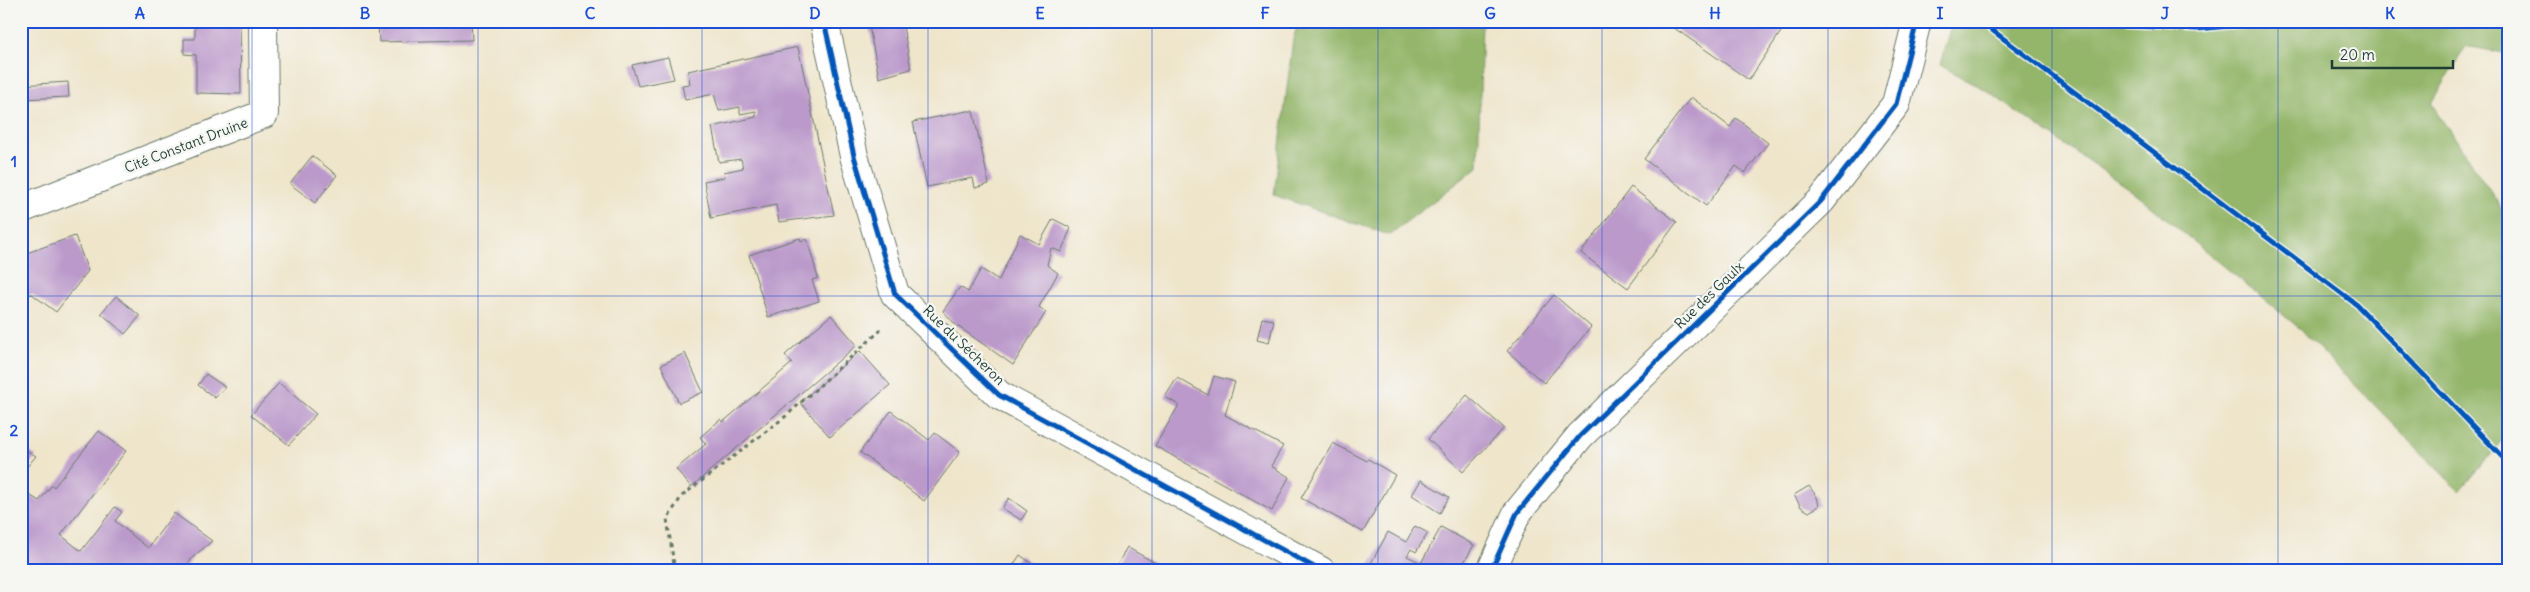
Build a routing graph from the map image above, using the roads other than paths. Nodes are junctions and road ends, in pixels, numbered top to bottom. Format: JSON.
{"nodes":[{"id":1,"x":263,"y":21,"type":"edge"},
{"id":2,"x":824,"y":21,"type":"edge"},
{"id":3,"x":1917,"y":21,"type":"edge"},
{"id":4,"x":21,"y":209,"type":"edge"},
{"id":5,"x":1321,"y":571,"type":"edge"},
{"id":6,"x":1491,"y":571,"type":"edge"}],
"edges":[{"from":1,"to":4,"type":"street","name":"Cité Constant Druine"},
{"from":2,"to":5,"type":"street","name":"Rue du Sécheron"},
{"from":3,"to":6,"type":"street","name":"Rue des Gaulx"}]}
